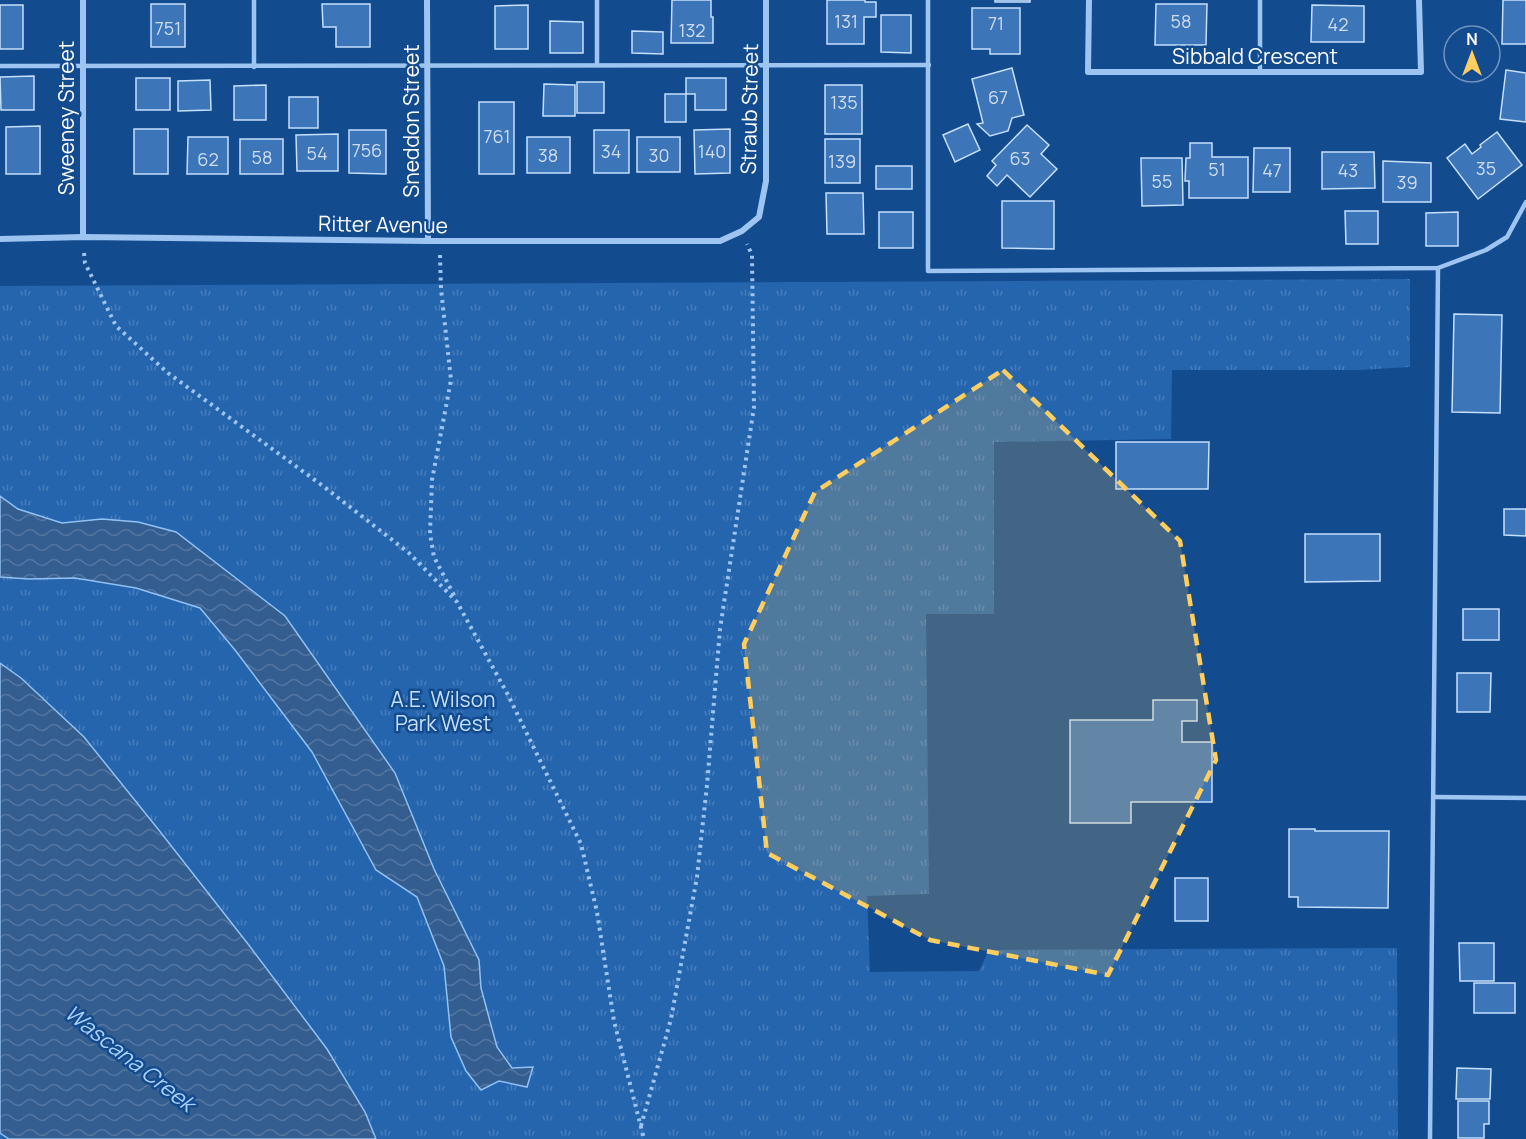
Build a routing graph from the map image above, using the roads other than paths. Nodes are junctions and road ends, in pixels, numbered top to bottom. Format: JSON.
{"nodes":[{"id":1,"x":83,"y":0,"type":"edge"},
{"id":2,"x":254,"y":0,"type":"edge"},
{"id":3,"x":427,"y":0,"type":"edge"},
{"id":4,"x":597,"y":0,"type":"edge"},
{"id":5,"x":766,"y":0,"type":"edge"},
{"id":6,"x":928,"y":0,"type":"edge"},
{"id":7,"x":1089,"y":0,"type":"edge"},
{"id":8,"x":1260,"y":0,"type":"edge"},
{"id":9,"x":1419,"y":0,"type":"edge"},
{"id":10,"x":427,"y":65,"type":"junction"},
{"id":11,"x":597,"y":65,"type":"junction"},
{"id":12,"x":767,"y":65,"type":"junction"},
{"id":13,"x":929,"y":65,"type":"junction"},
{"id":14,"x":0,"y":66,"type":"edge"},
{"id":15,"x":83,"y":67,"type":"junction"},
{"id":16,"x":254,"y":67,"type":"junction"},
{"id":17,"x":1260,"y":72,"type":"junction"},
{"id":18,"x":1526,"y":202,"type":"edge"},
{"id":19,"x":759,"y":217,"type":"joint"},
{"id":20,"x":83,"y":237,"type":"junction"},
{"id":21,"x":0,"y":239,"type":"edge"},
{"id":22,"x":428,"y":241,"type":"junction"},
{"id":23,"x":1438,"y":268,"type":"junction"},
{"id":24,"x":1434,"y":797,"type":"junction"},
{"id":25,"x":1526,"y":798,"type":"edge"},
{"id":26,"x":1430,"y":1139,"type":"edge"}],
"edges":[{"from":1,"to":15,"type":"street","name":"Sweeney Street"},
{"from":2,"to":16,"type":"lane"},
{"from":3,"to":10,"type":"street","name":"Sneddon Street"},
{"from":4,"to":11,"type":"lane"},
{"from":5,"to":12,"type":"street","name":"Straub Street"},
{"from":6,"to":13,"type":"lane"},
{"from":7,"to":17,"type":"street","name":"Sibbald Crescent"},
{"from":8,"to":17,"type":"lane"},
{"from":9,"to":17,"type":"street","name":"Sibbald Crescent"},
{"from":10,"to":11,"type":"lane"},
{"from":10,"to":16,"type":"lane"},
{"from":10,"to":22,"type":"street","name":"Sneddon Street"},
{"from":11,"to":12,"type":"lane"},
{"from":12,"to":13,"type":"lane"},
{"from":12,"to":19,"type":"street","name":"Straub Street"},
{"from":13,"to":23,"type":"lane"},
{"from":14,"to":15,"type":"lane"},
{"from":15,"to":16,"type":"lane"},
{"from":15,"to":20,"type":"street","name":"Sweeney Street"},
{"from":18,"to":23,"type":"lane"},
{"from":19,"to":22,"type":"street","name":"Ritter Avenue"},
{"from":20,"to":21,"type":"street","name":"Ritter Avenue"},
{"from":20,"to":22,"type":"street","name":"Ritter Avenue"},
{"from":23,"to":24,"type":"lane"},
{"from":24,"to":25,"type":"lane"},
{"from":24,"to":26,"type":"lane"}]}
